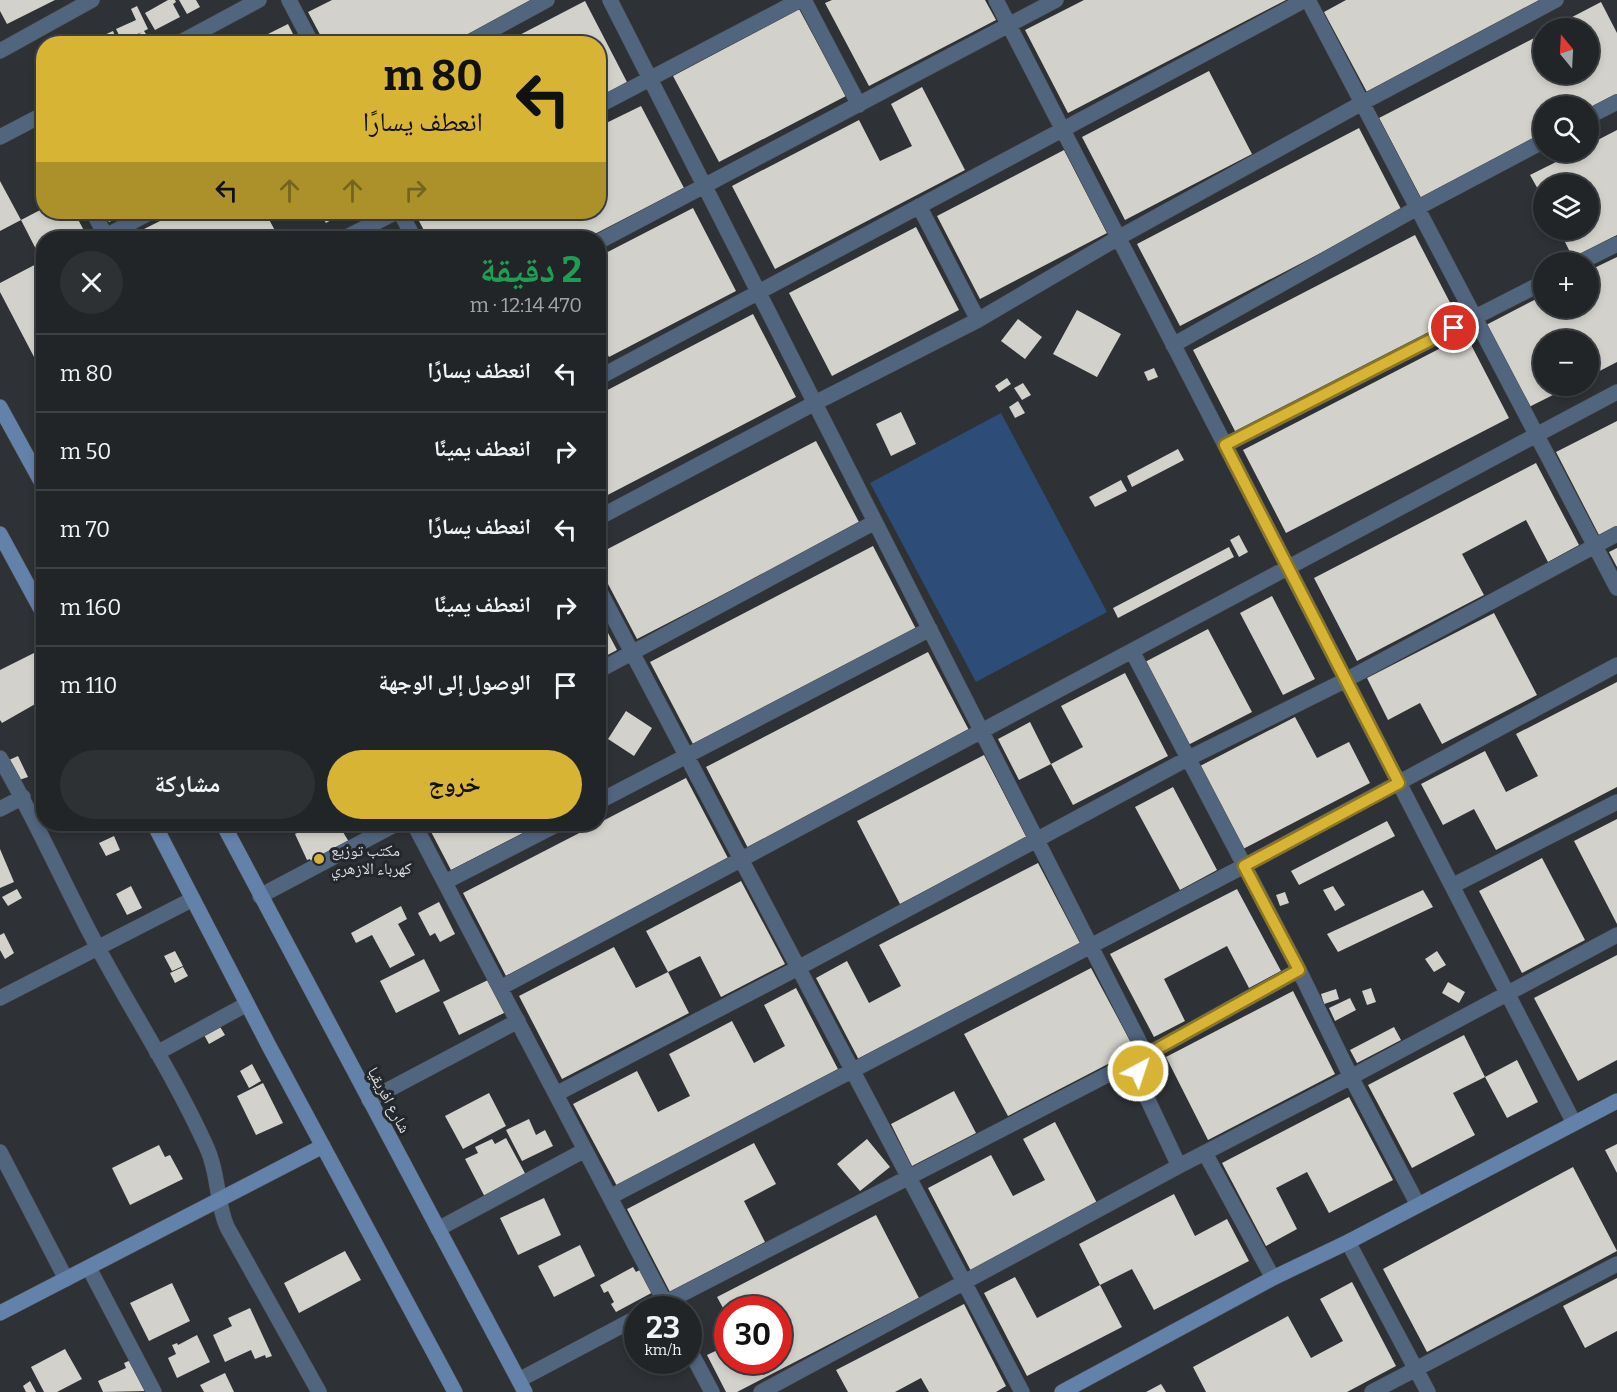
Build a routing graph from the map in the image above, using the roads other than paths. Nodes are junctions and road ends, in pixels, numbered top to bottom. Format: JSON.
{"nodes":[{"id":1,"x":92,"y":0,"type":"edge"},
{"id":2,"x":259,"y":0,"type":"edge"},
{"id":3,"x":289,"y":0,"type":"edge"},
{"id":4,"x":547,"y":0,"type":"edge"},
{"id":5,"x":610,"y":0,"type":"edge"},
{"id":6,"x":802,"y":0,"type":"edge"},
{"id":7,"x":996,"y":0,"type":"edge"},
{"id":8,"x":1056,"y":0,"type":"edge"},
{"id":9,"x":1306,"y":0,"type":"edge"},
{"id":10,"x":1556,"y":0,"type":"edge"},
{"id":11,"x":1009,"y":25,"type":"junction"},
{"id":12,"x":192,"y":36,"type":"edge"},
{"id":13,"x":308,"y":36,"type":"edge"},
{"id":14,"x":481,"y":36,"type":"edge"},
{"id":15,"x":0,"y":51,"type":"edge"},
{"id":16,"x":650,"y":79,"type":"junction"},
{"id":17,"x":606,"y":102,"type":"edge"},
{"id":18,"x":1617,"y":102,"type":"edge"},
{"id":19,"x":1362,"y":103,"type":"junction"},
{"id":20,"x":859,"y":105,"type":"junction"},
{"id":21,"x":1599,"y":111,"type":"edge"},
{"id":22,"x":36,"y":119,"type":"edge"},
{"id":23,"x":1063,"y":130,"type":"junction"},
{"id":24,"x":0,"y":137,"type":"edge"},
{"id":25,"x":1533,"y":147,"type":"edge"},
{"id":26,"x":705,"y":186,"type":"junction"},
{"id":27,"x":919,"y":206,"type":"junction"},
{"id":28,"x":1417,"y":208,"type":"junction"},
{"id":29,"x":138,"y":219,"type":"edge"},
{"id":30,"x":384,"y":219,"type":"edge"},
{"id":31,"x":117,"y":231,"type":"edge"},
{"id":32,"x":359,"y":231,"type":"edge"},
{"id":33,"x":606,"y":238,"type":"edge"},
{"id":34,"x":1118,"y":238,"type":"junction"},
{"id":35,"x":1617,"y":244,"type":"edge"},
{"id":36,"x":1599,"y":253,"type":"edge"},
{"id":37,"x":1533,"y":288,"type":"edge"},
{"id":38,"x":759,"y":292,"type":"junction"},
{"id":39,"x":1474,"y":317,"type":"junction"},
{"id":40,"x":978,"y":320,"type":"junction"},
{"id":41,"x":1173,"y":345,"type":"junction"},
{"id":42,"x":606,"y":374,"type":"edge"},
{"id":43,"x":1617,"y":392,"type":"edge"},
{"id":44,"x":815,"y":403,"type":"junction"},
{"id":45,"x":0,"y":407,"type":"edge"},
{"id":46,"x":1537,"y":435,"type":"junction"},
{"id":47,"x":1225,"y":445,"type":"junction"},
{"id":48,"x":36,"y":472,"type":"edge"},
{"id":49,"x":606,"y":514,"type":"edge"},
{"id":50,"x":875,"y":522,"type":"junction"},
{"id":51,"x":0,"y":534,"type":"edge"},
{"id":52,"x":1617,"y":534,"type":"edge"},
{"id":53,"x":1595,"y":546,"type":"junction"},
{"id":54,"x":1288,"y":568,"type":"junction"},
{"id":55,"x":1617,"y":588,"type":"edge"},
{"id":56,"x":36,"y":600,"type":"edge"},
{"id":57,"x":606,"y":603,"type":"edge"},
{"id":58,"x":930,"y":629,"type":"junction"},
{"id":59,"x":1132,"y":651,"type":"junction"},
{"id":60,"x":632,"y":652,"type":"junction"},
{"id":61,"x":1617,"y":665,"type":"edge"},
{"id":62,"x":606,"y":667,"type":"edge"},
{"id":63,"x":1346,"y":680,"type":"junction"},
{"id":64,"x":981,"y":732,"type":"junction"},
{"id":65,"x":687,"y":757,"type":"junction"},
{"id":66,"x":0,"y":758,"type":"edge"},
{"id":67,"x":1187,"y":759,"type":"junction"},
{"id":68,"x":1399,"y":783,"type":"junction"},
{"id":69,"x":23,"y":797,"type":"junction"},
{"id":70,"x":606,"y":798,"type":"edge"},
{"id":71,"x":1617,"y":802,"type":"edge"},
{"id":72,"x":0,"y":809,"type":"edge"},
{"id":73,"x":36,"y":823,"type":"edge"},
{"id":74,"x":40,"y":831,"type":"edge"},
{"id":75,"x":158,"y":831,"type":"edge"},
{"id":76,"x":227,"y":831,"type":"edge"},
{"id":77,"x":383,"y":831,"type":"edge"},
{"id":78,"x":418,"y":831,"type":"edge"},
{"id":79,"x":544,"y":831,"type":"edge"},
{"id":80,"x":1036,"y":838,"type":"junction"},
{"id":81,"x":741,"y":860,"type":"junction"},
{"id":82,"x":1244,"y":866,"type":"junction"},
{"id":83,"x":445,"y":882,"type":"junction"},
{"id":84,"x":1452,"y":886,"type":"junction"},
{"id":85,"x":260,"y":896,"type":"junction"},
{"id":86,"x":193,"y":899,"type":"junction"},
{"id":87,"x":1617,"y":935,"type":"edge"},
{"id":88,"x":1091,"y":946,"type":"junction"},
{"id":89,"x":98,"y":948,"type":"junction"},
{"id":90,"x":798,"y":968,"type":"junction"},
{"id":91,"x":1299,"y":970,"type":"junction"},
{"id":92,"x":500,"y":988,"type":"junction"},
{"id":93,"x":1507,"y":994,"type":"junction"},
{"id":94,"x":0,"y":998,"type":"edge"},
{"id":95,"x":247,"y":1004,"type":"junction"},
{"id":96,"x":518,"y":1021,"type":"junction"},
{"id":97,"x":157,"y":1053,"type":"junction"},
{"id":98,"x":1146,"y":1055,"type":"junction"},
{"id":99,"x":853,"y":1070,"type":"junction"},
{"id":100,"x":1351,"y":1077,"type":"junction"},
{"id":101,"x":556,"y":1094,"type":"junction"},
{"id":102,"x":369,"y":1100,"type":"junction"},
{"id":103,"x":1617,"y":1101,"type":"edge"},
{"id":104,"x":1574,"y":1124,"type":"junction"},
{"id":105,"x":323,"y":1146,"type":"junction"},
{"id":106,"x":585,"y":1150,"type":"junction"},
{"id":107,"x":0,"y":1152,"type":"edge"},
{"id":108,"x":1204,"y":1153,"type":"junction"},
{"id":109,"x":1179,"y":1166,"type":"junction"},
{"id":110,"x":908,"y":1176,"type":"junction"},
{"id":111,"x":610,"y":1197,"type":"junction"},
{"id":112,"x":219,"y":1200,"type":"junction"},
{"id":113,"x":1418,"y":1205,"type":"junction"},
{"id":114,"x":438,"y":1229,"type":"junction"},
{"id":115,"x":1348,"y":1242,"type":"junction"},
{"id":116,"x":1617,"y":1264,"type":"edge"},
{"id":117,"x":89,"y":1268,"type":"junction"},
{"id":118,"x":1273,"y":1278,"type":"junction"},
{"id":119,"x":66,"y":1279,"type":"junction"},
{"id":120,"x":964,"y":1282,"type":"junction"},
{"id":121,"x":662,"y":1296,"type":"edge"},
{"id":122,"x":686,"y":1296,"type":"edge"},
{"id":123,"x":0,"y":1313,"type":"edge"},
{"id":124,"x":624,"y":1325,"type":"edge"},
{"id":125,"x":1416,"y":1369,"type":"junction"},
{"id":126,"x":702,"y":1373,"type":"edge"},
{"id":127,"x":522,"y":1386,"type":"edge"},
{"id":128,"x":154,"y":1392,"type":"edge"},
{"id":129,"x":319,"y":1392,"type":"edge"},
{"id":130,"x":455,"y":1392,"type":"edge"},
{"id":131,"x":712,"y":1392,"type":"edge"},
{"id":132,"x":761,"y":1392,"type":"edge"},
{"id":133,"x":1022,"y":1392,"type":"edge"},
{"id":134,"x":1063,"y":1392,"type":"edge"},
{"id":135,"x":1372,"y":1392,"type":"edge"},
{"id":136,"x":1428,"y":1392,"type":"edge"}],
"edges":[{"from":1,"to":15,"type":"street"},
{"from":2,"to":12,"type":"street"},
{"from":3,"to":13,"type":"street"},
{"from":4,"to":14,"type":"street"},
{"from":5,"to":16,"type":"street"},
{"from":6,"to":16,"type":"street"},
{"from":6,"to":20,"type":"street"},
{"from":7,"to":11,"type":"street"},
{"from":8,"to":11,"type":"street"},
{"from":9,"to":19,"type":"street"},
{"from":9,"to":23,"type":"street"},
{"from":10,"to":19,"type":"street"},
{"from":11,"to":20,"type":"street"},
{"from":11,"to":23,"type":"street"},
{"from":16,"to":17,"type":"street"},
{"from":16,"to":26,"type":"street"},
{"from":18,"to":21,"type":"street"},
{"from":19,"to":28,"type":"street"},
{"from":19,"to":34,"type":"street"},
{"from":20,"to":26,"type":"street"},
{"from":22,"to":24,"type":"street"},
{"from":23,"to":27,"type":"street"},
{"from":23,"to":34,"type":"street"},
{"from":25,"to":28,"type":"street"},
{"from":26,"to":33,"type":"street"},
{"from":26,"to":38,"type":"street"},
{"from":27,"to":38,"type":"street"},
{"from":27,"to":40,"type":"street"},
{"from":28,"to":39,"type":"street"},
{"from":28,"to":41,"type":"street"},
{"from":29,"to":31,"type":"street"},
{"from":30,"to":32,"type":"street"},
{"from":34,"to":40,"type":"street"},
{"from":34,"to":41,"type":"street"},
{"from":35,"to":36,"type":"street"},
{"from":37,"to":39,"type":"street"},
{"from":38,"to":42,"type":"street"},
{"from":38,"to":44,"type":"street"},
{"from":39,"to":46,"type":"street"},
{"from":39,"to":47,"type":"street"},
{"from":40,"to":44,"type":"street"},
{"from":41,"to":47,"type":"street"},
{"from":43,"to":46,"type":"street"},
{"from":44,"to":49,"type":"street"},
{"from":44,"to":50,"type":"street"},
{"from":45,"to":48,"type":"street"},
{"from":46,"to":53,"type":"street"},
{"from":46,"to":54,"type":"street"},
{"from":47,"to":54,"type":"street"},
{"from":50,"to":58,"type":"street"},
{"from":50,"to":60,"type":"street"},
{"from":51,"to":56,"type":"street"},
{"from":52,"to":53,"type":"street"},
{"from":53,"to":55,"type":"street"},
{"from":53,"to":63,"type":"street"},
{"from":54,"to":59,"type":"street"},
{"from":54,"to":63,"type":"street"},
{"from":57,"to":60,"type":"street"},
{"from":58,"to":64,"type":"street"},
{"from":58,"to":65,"type":"street"},
{"from":59,"to":64,"type":"street"},
{"from":59,"to":67,"type":"street"},
{"from":60,"to":62,"type":"street"},
{"from":60,"to":65,"type":"street"},
{"from":61,"to":68,"type":"street"},
{"from":63,"to":67,"type":"street"},
{"from":63,"to":68,"type":"street"},
{"from":64,"to":80,"type":"street"},
{"from":64,"to":81,"type":"street"},
{"from":65,"to":70,"type":"street"},
{"from":65,"to":81,"type":"street"},
{"from":66,"to":69,"type":"street"},
{"from":67,"to":80,"type":"street"},
{"from":67,"to":82,"type":"street"},
{"from":68,"to":82,"type":"street"},
{"from":68,"to":84,"type":"street"},
{"from":69,"to":72,"type":"street"},
{"from":69,"to":73,"type":"street"},
{"from":71,"to":84,"type":"street"},
{"from":74,"to":89,"type":"street"},
{"from":75,"to":86,"type":"street"},
{"from":76,"to":85,"type":"street","name":"شارع افريقيا"},
{"from":77,"to":85,"type":"street"},
{"from":78,"to":83,"type":"street"},
{"from":79,"to":83,"type":"street"},
{"from":80,"to":88,"type":"street"},
{"from":80,"to":90,"type":"street"},
{"from":81,"to":90,"type":"street"},
{"from":81,"to":92,"type":"street"},
{"from":82,"to":88,"type":"street"},
{"from":82,"to":91,"type":"street"},
{"from":83,"to":92,"type":"street"},
{"from":84,"to":93,"type":"street"},
{"from":85,"to":102,"type":"street","name":"شارع افريقيا"},
{"from":86,"to":89,"type":"street"},
{"from":86,"to":95,"type":"street"},
{"from":87,"to":93,"type":"street"},
{"from":88,"to":98,"type":"street"},
{"from":88,"to":99,"type":"street"},
{"from":89,"to":94,"type":"street"},
{"from":89,"to":97,"type":"street"},
{"from":90,"to":99,"type":"street"},
{"from":90,"to":101,"type":"street"},
{"from":91,"to":98,"type":"street"},
{"from":91,"to":100,"type":"street"},
{"from":92,"to":96,"type":"street"},
{"from":93,"to":100,"type":"street"},
{"from":93,"to":104,"type":"street"},
{"from":95,"to":97,"type":"street"},
{"from":95,"to":105,"type":"street"},
{"from":96,"to":101,"type":"street"},
{"from":96,"to":102,"type":"street"},
{"from":97,"to":112,"type":"street"},
{"from":98,"to":109,"type":"street"},
{"from":98,"to":110,"type":"street"},
{"from":99,"to":110,"type":"street"},
{"from":99,"to":111,"type":"street"},
{"from":100,"to":108,"type":"street"},
{"from":100,"to":113,"type":"street"},
{"from":101,"to":106,"type":"street"},
{"from":102,"to":114,"type":"street","name":"شارع افريقيا"},
{"from":103,"to":104,"type":"street"},
{"from":104,"to":113,"type":"street"},
{"from":105,"to":112,"type":"street"},
{"from":105,"to":130,"type":"street"},
{"from":106,"to":111,"type":"street"},
{"from":106,"to":114,"type":"street"},
{"from":107,"to":119,"type":"street"},
{"from":108,"to":109,"type":"street"},
{"from":108,"to":118,"type":"street"},
{"from":109,"to":120,"type":"street"},
{"from":110,"to":120,"type":"street"},
{"from":110,"to":122,"type":"street"},
{"from":111,"to":121,"type":"street"},
{"from":112,"to":117,"type":"street"},
{"from":112,"to":129,"type":"street"},
{"from":113,"to":115,"type":"street"},
{"from":114,"to":127,"type":"street","name":"شارع افريقيا"},
{"from":115,"to":118,"type":"street"},
{"from":115,"to":125,"type":"street"},
{"from":116,"to":125,"type":"street"},
{"from":117,"to":119,"type":"street"},
{"from":117,"to":128,"type":"street"},
{"from":118,"to":134,"type":"street"},
{"from":119,"to":123,"type":"street"},
{"from":120,"to":132,"type":"street"},
{"from":120,"to":133,"type":"street"},
{"from":124,"to":127,"type":"street"},
{"from":125,"to":135,"type":"street"},
{"from":125,"to":136,"type":"street"},
{"from":126,"to":131,"type":"street"}]}
